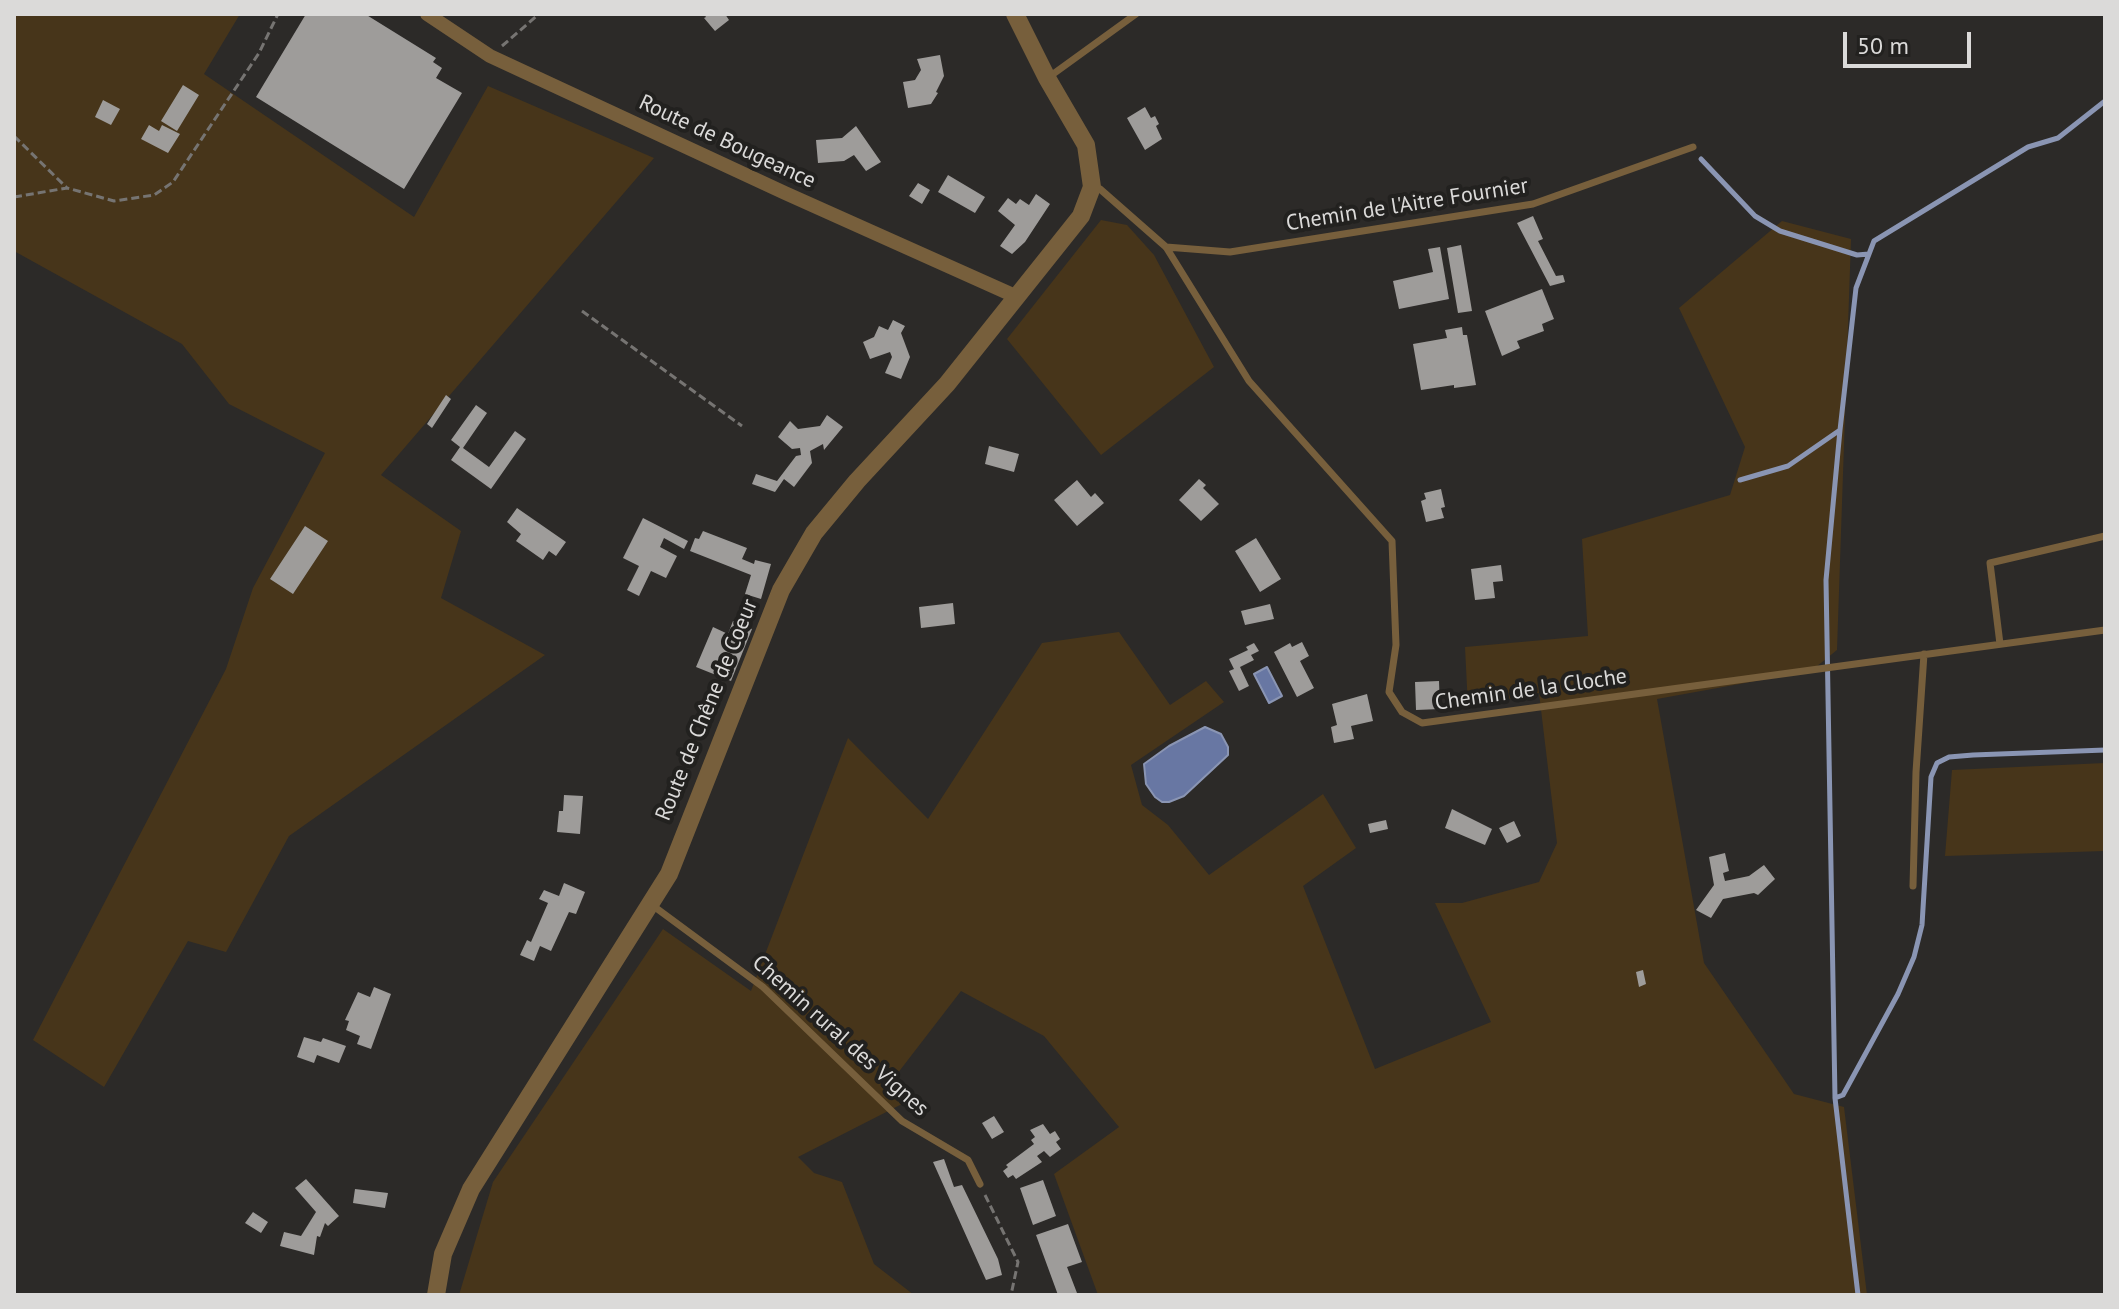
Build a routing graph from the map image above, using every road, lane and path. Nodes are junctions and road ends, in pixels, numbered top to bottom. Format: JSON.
{"nodes":[{"id":1,"x":278,"y":14,"type":"edge"},
{"id":2,"x":427,"y":14,"type":"edge"},
{"id":3,"x":539,"y":14,"type":"edge"},
{"id":4,"x":1015,"y":14,"type":"edge"},
{"id":5,"x":1136,"y":14,"type":"edge"},
{"id":6,"x":490,"y":56,"type":"junction"},
{"id":7,"x":1047,"y":78,"type":"junction"},
{"id":8,"x":14,"y":136,"type":"edge"},
{"id":9,"x":1693,"y":147,"type":"dead end"},
{"id":10,"x":1092,"y":187,"type":"junction"},
{"id":11,"x":67,"y":188,"type":"junction"},
{"id":12,"x":14,"y":197,"type":"edge"},
{"id":13,"x":1166,"y":247,"type":"junction"},
{"id":14,"x":1015,"y":296,"type":"junction"},
{"id":15,"x":582,"y":311,"type":"dead end"},
{"id":16,"x":742,"y":426,"type":"dead end"},
{"id":17,"x":2105,"y":536,"type":"edge"},
{"id":18,"x":2105,"y":630,"type":"edge"},
{"id":19,"x":2000,"y":644,"type":"junction"},
{"id":20,"x":1924,"y":654,"type":"junction"},
{"id":21,"x":1913,"y":886,"type":"dead end"},
{"id":22,"x":650,"y":903,"type":"junction"},
{"id":23,"x":980,"y":1184,"type":"joint"},
{"id":24,"x":436,"y":1295,"type":"edge"},
{"id":25,"x":1011,"y":1295,"type":"edge"}],
"edges":[{"from":1,"to":11,"type":"path"},
{"from":2,"to":6,"type":"street","name":"Route de Bougeance"},
{"from":3,"to":6,"type":"path"},
{"from":4,"to":7,"type":"street"},
{"from":5,"to":7,"type":"lane"},
{"from":6,"to":14,"type":"street","name":"Route de Bougeance"},
{"from":7,"to":10,"type":"street"},
{"from":8,"to":11,"type":"path"},
{"from":9,"to":13,"type":"lane","name":"Chemin de l'Aitre Fournier"},
{"from":10,"to":13,"type":"lane","name":"Chemin de la Cloche"},
{"from":10,"to":14,"type":"street","name":"Route de Chêne de Coeur"},
{"from":11,"to":12,"type":"path"},
{"from":13,"to":20,"type":"lane","name":"Chemin de la Cloche"},
{"from":14,"to":22,"type":"street","name":"Route de Chêne de Coeur"},
{"from":15,"to":16,"type":"path"},
{"from":17,"to":19,"type":"lane"},
{"from":18,"to":19,"type":"lane"},
{"from":19,"to":20,"type":"lane"},
{"from":20,"to":21,"type":"lane"},
{"from":22,"to":23,"type":"lane","name":"Chemin rural des Vignes"},
{"from":22,"to":24,"type":"street","name":"Route de Chêne de Coeur"},
{"from":23,"to":25,"type":"path"}]}
